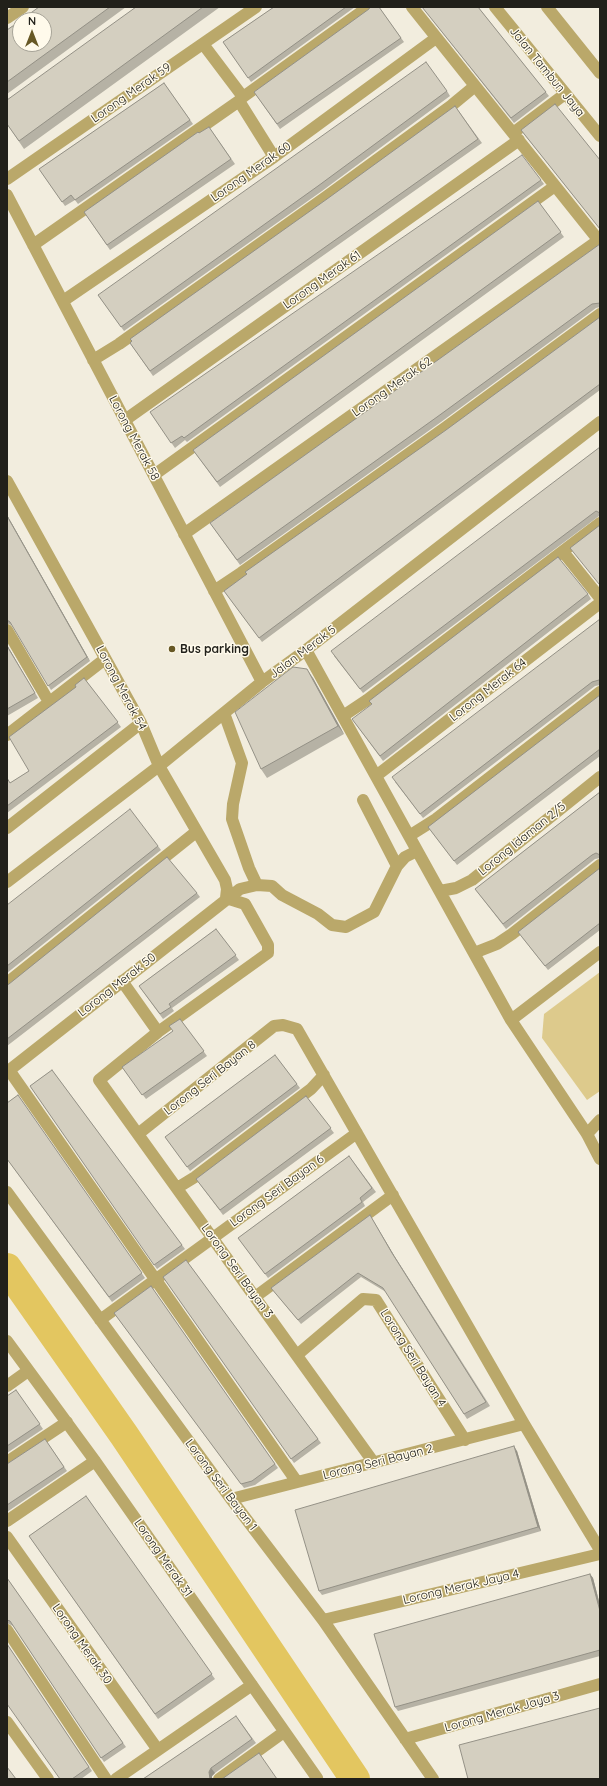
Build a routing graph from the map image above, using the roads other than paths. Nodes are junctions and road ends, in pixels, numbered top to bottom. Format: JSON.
{"nodes":[{"id":1,"x":22,"y":7,"type":"edge"},
{"id":2,"x":256,"y":7,"type":"edge"},
{"id":3,"x":368,"y":7,"type":"edge"},
{"id":4,"x":412,"y":7,"type":"edge"},
{"id":5,"x":495,"y":7,"type":"edge"},
{"id":6,"x":547,"y":7,"type":"edge"},
{"id":7,"x":7,"y":18,"type":"edge"},
{"id":8,"x":436,"y":38,"type":"junction"},
{"id":9,"x":203,"y":44,"type":"junction"},
{"id":10,"x":600,"y":74,"type":"edge"},
{"id":11,"x":475,"y":86,"type":"junction"},
{"id":12,"x":565,"y":94,"type":"junction"},
{"id":13,"x":241,"y":99,"type":"junction"},
{"id":14,"x":516,"y":136,"type":"junction"},
{"id":15,"x":600,"y":136,"type":"edge"},
{"id":16,"x":274,"y":157,"type":"junction"},
{"id":17,"x":7,"y":179,"type":"edge"},
{"id":18,"x":555,"y":186,"type":"junction"},
{"id":19,"x":7,"y":194,"type":"edge"},
{"id":20,"x":600,"y":241,"type":"edge"},
{"id":21,"x":33,"y":245,"type":"junction"},
{"id":22,"x":63,"y":301,"type":"junction"},
{"id":23,"x":600,"y":314,"type":"edge"},
{"id":24,"x":93,"y":360,"type":"junction"},
{"id":25,"x":125,"y":420,"type":"junction"},
{"id":26,"x":600,"y":422,"type":"edge"},
{"id":27,"x":154,"y":475,"type":"junction"},
{"id":28,"x":7,"y":481,"type":"edge"},
{"id":29,"x":600,"y":524,"type":"edge"},
{"id":30,"x":184,"y":534,"type":"junction"},
{"id":31,"x":564,"y":552,"type":"junction"},
{"id":32,"x":214,"y":590,"type":"junction"},
{"id":33,"x":600,"y":598,"type":"edge"},
{"id":34,"x":600,"y":603,"type":"edge"},
{"id":35,"x":7,"y":630,"type":"edge"},
{"id":36,"x":306,"y":650,"type":"junction"},
{"id":37,"x":105,"y":659,"type":"junction"},
{"id":38,"x":262,"y":682,"type":"junction"},
{"id":39,"x":600,"y":693,"type":"edge"},
{"id":40,"x":49,"y":702,"type":"junction"},
{"id":41,"x":224,"y":713,"type":"junction"},
{"id":42,"x":343,"y":716,"type":"junction"},
{"id":43,"x":141,"y":723,"type":"junction"},
{"id":44,"x":7,"y":735,"type":"edge"},
{"id":45,"x":159,"y":766,"type":"junction"},
{"id":46,"x":376,"y":776,"type":"junction"},
{"id":47,"x":600,"y":777,"type":"edge"},
{"id":48,"x":363,"y":800,"type":"dead end"},
{"id":49,"x":8,"y":826,"type":"edge"},
{"id":50,"x":196,"y":832,"type":"junction"},
{"id":51,"x":409,"y":836,"type":"junction"},
{"id":52,"x":417,"y":851,"type":"junction"},
{"id":53,"x":600,"y":865,"type":"edge"},
{"id":54,"x":397,"y":866,"type":"junction"},
{"id":55,"x":7,"y":882,"type":"edge"},
{"id":56,"x":257,"y":884,"type":"junction"},
{"id":57,"x":440,"y":891,"type":"junction"},
{"id":58,"x":226,"y":898,"type":"junction"},
{"id":59,"x":600,"y":952,"type":"edge"},
{"id":60,"x":474,"y":953,"type":"junction"},
{"id":61,"x":122,"y":980,"type":"junction"},
{"id":62,"x":7,"y":983,"type":"edge"},
{"id":63,"x":511,"y":1020,"type":"junction"},
{"id":64,"x":158,"y":1032,"type":"junction"},
{"id":65,"x":8,"y":1071,"type":"edge"},
{"id":66,"x":324,"y":1075,"type":"junction"},
{"id":67,"x":600,"y":1120,"type":"edge"},
{"id":68,"x":357,"y":1133,"type":"junction"},
{"id":69,"x":138,"y":1134,"type":"junction"},
{"id":70,"x":587,"y":1134,"type":"junction"},
{"id":71,"x":600,"y":1159,"type":"edge"},
{"id":72,"x":177,"y":1188,"type":"junction"},
{"id":73,"x":7,"y":1192,"type":"edge"},
{"id":74,"x":393,"y":1195,"type":"junction"},
{"id":75,"x":213,"y":1238,"type":"junction"},
{"id":76,"x":155,"y":1280,"type":"junction"},
{"id":77,"x":255,"y":1297,"type":"junction"},
{"id":78,"x":100,"y":1320,"type":"junction"},
{"id":79,"x":7,"y":1341,"type":"edge"},
{"id":80,"x":297,"y":1355,"type":"junction"},
{"id":81,"x":28,"y":1371,"type":"junction"},
{"id":82,"x":7,"y":1386,"type":"edge"},
{"id":83,"x":67,"y":1422,"type":"junction"},
{"id":84,"x":524,"y":1424,"type":"junction"},
{"id":85,"x":465,"y":1440,"type":"junction"},
{"id":86,"x":95,"y":1461,"type":"junction"},
{"id":87,"x":7,"y":1462,"type":"edge"},
{"id":88,"x":374,"y":1463,"type":"junction"},
{"id":89,"x":297,"y":1482,"type":"junction"},
{"id":90,"x":231,"y":1499,"type":"junction"},
{"id":91,"x":7,"y":1521,"type":"edge"},
{"id":92,"x":7,"y":1537,"type":"edge"},
{"id":93,"x":600,"y":1550,"type":"edge"},
{"id":94,"x":600,"y":1554,"type":"edge"},
{"id":95,"x":323,"y":1620,"type":"junction"},
{"id":96,"x":7,"y":1630,"type":"edge"},
{"id":97,"x":600,"y":1684,"type":"edge"},
{"id":98,"x":252,"y":1685,"type":"junction"},
{"id":99,"x":7,"y":1722,"type":"edge"},
{"id":100,"x":284,"y":1732,"type":"junction"},
{"id":101,"x":405,"y":1739,"type":"junction"},
{"id":102,"x":158,"y":1750,"type":"junction"},
{"id":103,"x":317,"y":1778,"type":"edge"},
{"id":104,"x":48,"y":1779,"type":"edge"},
{"id":105,"x":106,"y":1779,"type":"edge"},
{"id":106,"x":116,"y":1779,"type":"edge"},
{"id":107,"x":219,"y":1779,"type":"edge"},
{"id":108,"x":433,"y":1779,"type":"edge"}],
"edges":[{"from":1,"to":7,"type":"street"},
{"from":2,"to":9,"type":"street","name":"Lorong Merak 59"},
{"from":3,"to":13,"type":"street"},
{"from":4,"to":8,"type":"street"},
{"from":5,"to":12,"type":"street","name":"Jalan Tambun Jaya"},
{"from":6,"to":10,"type":"street"},
{"from":8,"to":11,"type":"street"},
{"from":8,"to":16,"type":"street","name":"Lorong Merak 60"},
{"from":9,"to":13,"type":"street"},
{"from":9,"to":17,"type":"street","name":"Lorong Merak 59"},
{"from":11,"to":14,"type":"street"},
{"from":11,"to":24,"type":"street"},
{"from":12,"to":14,"type":"street","name":"Lorong Merak 61"},
{"from":12,"to":15,"type":"street","name":"Jalan Tambun Jaya"},
{"from":13,"to":16,"type":"street"},
{"from":13,"to":21,"type":"street"},
{"from":14,"to":18,"type":"street"},
{"from":14,"to":25,"type":"street","name":"Lorong Merak 61"},
{"from":16,"to":22,"type":"street","name":"Lorong Merak 60"},
{"from":18,"to":20,"type":"street"},
{"from":18,"to":27,"type":"street"},
{"from":19,"to":21,"type":"street","name":"Lorong Merak 58"},
{"from":20,"to":30,"type":"street","name":"Lorong Merak 62"},
{"from":21,"to":22,"type":"street","name":"Lorong Merak 58"},
{"from":22,"to":24,"type":"street","name":"Lorong Merak 58"},
{"from":23,"to":32,"type":"street"},
{"from":24,"to":25,"type":"street","name":"Lorong Merak 58"},
{"from":25,"to":27,"type":"street","name":"Lorong Merak 58"},
{"from":26,"to":36,"type":"street","name":"Jalan Merak 5"},
{"from":27,"to":30,"type":"street","name":"Lorong Merak 58"},
{"from":28,"to":37,"type":"street","name":"Lorong Merak 54"},
{"from":29,"to":31,"type":"street"},
{"from":30,"to":32,"type":"street","name":"Lorong Merak 58"},
{"from":31,"to":33,"type":"street"},
{"from":31,"to":42,"type":"street"},
{"from":32,"to":38,"type":"street","name":"Lorong Merak 58"},
{"from":34,"to":46,"type":"street","name":"Lorong Merak 64"},
{"from":35,"to":40,"type":"street"},
{"from":36,"to":38,"type":"street","name":"Jalan Merak 5"},
{"from":36,"to":42,"type":"street"},
{"from":37,"to":40,"type":"street"},
{"from":37,"to":43,"type":"street","name":"Lorong Merak 54"},
{"from":38,"to":41,"type":"street","name":"Jalan Merak 5"},
{"from":39,"to":51,"type":"street"},
{"from":40,"to":44,"type":"street"},
{"from":41,"to":45,"type":"street","name":"Jalan Merak 5"},
{"from":41,"to":56,"type":"street"},
{"from":42,"to":46,"type":"street"},
{"from":43,"to":45,"type":"street","name":"Lorong Merak 54"},
{"from":43,"to":49,"type":"street"},
{"from":45,"to":50,"type":"street","name":"Lorong Merak 54"},
{"from":45,"to":55,"type":"street","name":"Jalan Merak 5"},
{"from":46,"to":51,"type":"street"},
{"from":47,"to":57,"type":"street","name":"Lorong Idaman 2/5"},
{"from":48,"to":54,"type":"street"},
{"from":50,"to":58,"type":"street","name":"Lorong Merak 54"},
{"from":50,"to":62,"type":"street"},
{"from":51,"to":52,"type":"street"},
{"from":52,"to":54,"type":"street"},
{"from":52,"to":57,"type":"street"},
{"from":53,"to":60,"type":"street"},
{"from":54,"to":56,"type":"street"},
{"from":56,"to":58,"type":"street","name":"Lorong Merak 50"},
{"from":57,"to":60,"type":"street"},
{"from":58,"to":61,"type":"street","name":"Lorong Merak 50"},
{"from":58,"to":64,"type":"street"},
{"from":59,"to":63,"type":"street"},
{"from":60,"to":63,"type":"street"},
{"from":61,"to":64,"type":"street"},
{"from":61,"to":65,"type":"street","name":"Lorong Merak 50"},
{"from":63,"to":70,"type":"street"},
{"from":64,"to":69,"type":"street","name":"Lorong Seri Bayan 3"},
{"from":65,"to":76,"type":"street"},
{"from":66,"to":68,"type":"street"},
{"from":66,"to":69,"type":"street","name":"Lorong Seri Bayan 8"},
{"from":66,"to":72,"type":"street"},
{"from":67,"to":70,"type":"street"},
{"from":68,"to":74,"type":"street"},
{"from":68,"to":75,"type":"street","name":"Lorong Seri Bayan 6"},
{"from":69,"to":72,"type":"street","name":"Lorong Seri Bayan 3"},
{"from":70,"to":71,"type":"street"},
{"from":72,"to":75,"type":"street","name":"Lorong Seri Bayan 3"},
{"from":73,"to":78,"type":"street","name":"Lorong Seri Bayan 1"},
{"from":74,"to":77,"type":"street"},
{"from":74,"to":84,"type":"street"},
{"from":75,"to":76,"type":"street","name":"Lorong Seri Bayan 6"},
{"from":75,"to":77,"type":"street","name":"Lorong Seri Bayan 3"},
{"from":76,"to":78,"type":"street","name":"Lorong Seri Bayan 6"},
{"from":76,"to":89,"type":"street"},
{"from":77,"to":80,"type":"street","name":"Lorong Seri Bayan 3"},
{"from":78,"to":90,"type":"street","name":"Lorong Seri Bayan 1"},
{"from":79,"to":81,"type":"street","name":"Lorong Merak 31"},
{"from":80,"to":85,"type":"street","name":"Lorong Seri Bayan 4"},
{"from":80,"to":88,"type":"street","name":"Lorong Seri Bayan 3"},
{"from":81,"to":82,"type":"street"},
{"from":81,"to":83,"type":"street","name":"Lorong Merak 31"},
{"from":83,"to":86,"type":"street","name":"Lorong Merak 31"},
{"from":83,"to":87,"type":"street"},
{"from":84,"to":85,"type":"street","name":"Lorong Seri Bayan 2"},
{"from":84,"to":93,"type":"street"},
{"from":85,"to":88,"type":"street","name":"Lorong Seri Bayan 2"},
{"from":86,"to":91,"type":"street"},
{"from":86,"to":98,"type":"street","name":"Lorong Merak 31"},
{"from":88,"to":89,"type":"street","name":"Lorong Seri Bayan 2"},
{"from":89,"to":90,"type":"street","name":"Lorong Seri Bayan 2"},
{"from":90,"to":95,"type":"street","name":"Lorong Seri Bayan 1"},
{"from":92,"to":102,"type":"street","name":"Lorong Merak 30"},
{"from":94,"to":95,"type":"street","name":"Lorong Merak Jaya 4"},
{"from":95,"to":101,"type":"street","name":"Lorong Seri Bayan 1"},
{"from":96,"to":105,"type":"street"},
{"from":97,"to":101,"type":"street","name":"Lorong Merak Jaya 3"},
{"from":98,"to":100,"type":"street","name":"Lorong Merak 31"},
{"from":98,"to":102,"type":"street"},
{"from":99,"to":104,"type":"street"},
{"from":100,"to":103,"type":"street","name":"Lorong Merak 31"},
{"from":100,"to":107,"type":"street"},
{"from":101,"to":108,"type":"street","name":"Lorong Seri Bayan 1"},
{"from":102,"to":106,"type":"street"}]}
